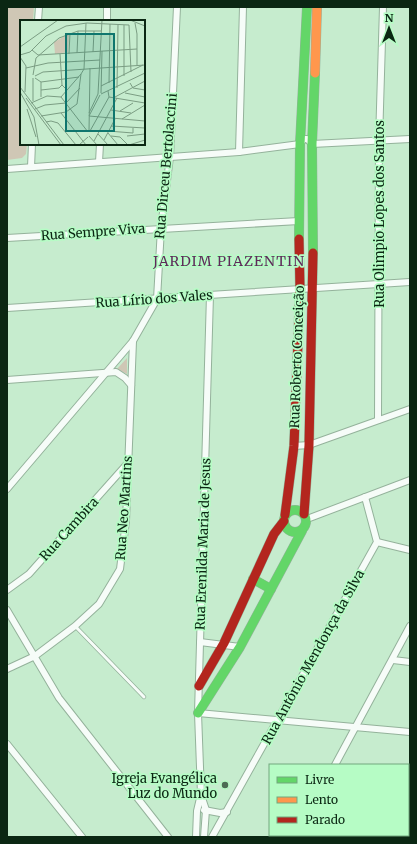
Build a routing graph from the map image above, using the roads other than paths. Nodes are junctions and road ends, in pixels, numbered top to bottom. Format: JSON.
{"nodes":[{"id":1,"x":39,"y":7,"type":"edge"},
{"id":2,"x":107,"y":7,"type":"edge"},
{"id":3,"x":177,"y":7,"type":"edge"},
{"id":4,"x":243,"y":7,"type":"edge"},
{"id":5,"x":307,"y":7,"type":"edge"},
{"id":6,"x":317,"y":7,"type":"edge"},
{"id":7,"x":383,"y":7,"type":"edge"},
{"id":8,"x":38,"y":20,"type":"edge"},
{"id":9,"x":106,"y":20,"type":"edge"},
{"id":10,"x":410,"y":139,"type":"edge"},
{"id":11,"x":379,"y":141,"type":"junction"},
{"id":12,"x":300,"y":144,"type":"junction"},
{"id":13,"x":312,"y":144,"type":"junction"},
{"id":14,"x":32,"y":145,"type":"edge"},
{"id":15,"x":100,"y":145,"type":"edge"},
{"id":16,"x":239,"y":152,"type":"junction"},
{"id":17,"x":170,"y":157,"type":"junction"},
{"id":18,"x":99,"y":162,"type":"junction"},
{"id":19,"x":31,"y":167,"type":"junction"},
{"id":20,"x":7,"y":169,"type":"edge"},
{"id":21,"x":299,"y":220,"type":"junction"},
{"id":22,"x":161,"y":228,"type":"junction"},
{"id":23,"x":7,"y":238,"type":"edge"},
{"id":24,"x":410,"y":282,"type":"edge"},
{"id":25,"x":379,"y":284,"type":"junction"},
{"id":26,"x":313,"y":288,"type":"junction"},
{"id":27,"x":300,"y":289,"type":"junction"},
{"id":28,"x":210,"y":295,"type":"junction"},
{"id":29,"x":157,"y":299,"type":"junction"},
{"id":30,"x":7,"y":308,"type":"edge"},
{"id":31,"x":134,"y":341,"type":"junction"},
{"id":32,"x":107,"y":372,"type":"junction"},
{"id":33,"x":7,"y":380,"type":"edge"},
{"id":34,"x":131,"y":385,"type":"junction"},
{"id":35,"x":410,"y":409,"type":"edge"},
{"id":36,"x":378,"y":420,"type":"junction"},
{"id":37,"x":294,"y":446,"type":"junction"},
{"id":38,"x":309,"y":446,"type":"junction"},
{"id":39,"x":128,"y":464,"type":"junction"},
{"id":40,"x":7,"y":478,"type":"edge"},
{"id":41,"x":410,"y":480,"type":"edge"},
{"id":42,"x":12,"y":483,"type":"junction"},
{"id":43,"x":7,"y":489,"type":"edge"},
{"id":44,"x":365,"y":497,"type":"junction"},
{"id":45,"x":305,"y":516,"type":"junction"},
{"id":46,"x":284,"y":518,"type":"junction"},
{"id":47,"x":302,"y":531,"type":"junction"},
{"id":48,"x":377,"y":542,"type":"junction"},
{"id":49,"x":410,"y":550,"type":"edge"},
{"id":50,"x":253,"y":579,"type":"junction"},
{"id":51,"x":271,"y":589,"type":"junction"},
{"id":52,"x":7,"y":590,"type":"edge"},
{"id":53,"x":7,"y":610,"type":"edge"},
{"id":54,"x":75,"y":626,"type":"junction"},
{"id":55,"x":410,"y":626,"type":"edge"},
{"id":56,"x":200,"y":642,"type":"junction"},
{"id":57,"x":224,"y":644,"type":"junction"},
{"id":58,"x":240,"y":647,"type":"junction"},
{"id":59,"x":35,"y":656,"type":"junction"},
{"id":60,"x":393,"y":660,"type":"junction"},
{"id":61,"x":410,"y":662,"type":"edge"},
{"id":62,"x":7,"y":669,"type":"edge"},
{"id":63,"x":199,"y":686,"type":"junction"},
{"id":64,"x":144,"y":697,"type":"dead end"},
{"id":65,"x":198,"y":713,"type":"junction"},
{"id":66,"x":278,"y":720,"type":"junction"},
{"id":67,"x":357,"y":728,"type":"junction"},
{"id":68,"x":410,"y":732,"type":"edge"},
{"id":69,"x":7,"y":744,"type":"edge"},
{"id":70,"x":336,"y":764,"type":"edge"},
{"id":71,"x":201,"y":794,"type":"junction"},
{"id":72,"x":206,"y":810,"type":"junction"},
{"id":73,"x":197,"y":811,"type":"junction"},
{"id":74,"x":228,"y":812,"type":"junction"},
{"id":75,"x":82,"y":837,"type":"edge"},
{"id":76,"x":168,"y":837,"type":"edge"},
{"id":77,"x":196,"y":837,"type":"edge"},
{"id":78,"x":204,"y":837,"type":"edge"},
{"id":79,"x":212,"y":837,"type":"edge"}],
"edges":[{"from":1,"to":8,"type":"street"},
{"from":2,"to":9,"type":"street"},
{"from":3,"to":17,"type":"street","name":"Rua Dirceu Bertolaccini"},
{"from":4,"to":16,"type":"street"},
{"from":5,"to":12,"type":"street","name":"Rua Roberto Conceição"},
{"from":6,"to":13,"type":"street","name":"Rua Roberto Conceição"},
{"from":7,"to":11,"type":"street","name":"Rua Olimpio Lopes dos Santos"},
{"from":10,"to":11,"type":"street"},
{"from":11,"to":13,"type":"street"},
{"from":11,"to":25,"type":"street","name":"Rua Olimpio Lopes dos Santos"},
{"from":12,"to":13,"type":"street"},
{"from":12,"to":16,"type":"street"},
{"from":12,"to":21,"type":"street","name":"Rua Roberto Conceição"},
{"from":13,"to":26,"type":"street","name":"Rua Roberto Conceição"},
{"from":14,"to":19,"type":"street"},
{"from":15,"to":18,"type":"street"},
{"from":16,"to":17,"type":"street"},
{"from":17,"to":18,"type":"street"},
{"from":17,"to":22,"type":"street","name":"Rua Dirceu Bertolaccini"},
{"from":18,"to":19,"type":"street"},
{"from":19,"to":20,"type":"street"},
{"from":21,"to":22,"type":"street","name":"Rua Sempre Viva"},
{"from":21,"to":27,"type":"street","name":"Rua Roberto Conceição"},
{"from":22,"to":23,"type":"street","name":"Rua Sempre Viva"},
{"from":22,"to":29,"type":"street","name":"Rua Dirceu Bertolaccini"},
{"from":24,"to":25,"type":"street","name":"Rua Lírio dos Vales"},
{"from":25,"to":26,"type":"street","name":"Rua Lírio dos Vales"},
{"from":25,"to":36,"type":"street","name":"Rua Olimpio Lopes dos Santos"},
{"from":26,"to":27,"type":"street","name":"Rua Lírio dos Vales"},
{"from":26,"to":38,"type":"street","name":"Rua Roberto Conceição"},
{"from":27,"to":28,"type":"street","name":"Rua Lírio dos Vales"},
{"from":27,"to":37,"type":"street","name":"Rua Roberto Conceição"},
{"from":28,"to":29,"type":"street","name":"Rua Lírio dos Vales"},
{"from":28,"to":56,"type":"street","name":"Rua Erenilda Maria de Jesus"},
{"from":29,"to":30,"type":"street","name":"Rua Lírio dos Vales"},
{"from":29,"to":31,"type":"street","name":"Rua Dirceu Bertolaccini"},
{"from":31,"to":32,"type":"street","name":"Rua Dirceu Bertolaccini"},
{"from":31,"to":34,"type":"street","name":"Rua Neo Martins"},
{"from":32,"to":33,"type":"street"},
{"from":32,"to":34,"type":"street"},
{"from":32,"to":42,"type":"street","name":"Rua Dirceu Bertolaccini"},
{"from":34,"to":39,"type":"street","name":"Rua Neo Martins"},
{"from":35,"to":36,"type":"street"},
{"from":36,"to":38,"type":"street"},
{"from":37,"to":38,"type":"street"},
{"from":37,"to":46,"type":"street","name":"Rua Roberto Conceição"},
{"from":38,"to":45,"type":"street","name":"Rua Roberto Conceição"},
{"from":39,"to":52,"type":"street","name":"Rua Cambira"},
{"from":39,"to":54,"type":"street","name":"Rua Neo Martins"},
{"from":40,"to":42,"type":"street"},
{"from":41,"to":44,"type":"street"},
{"from":42,"to":43,"type":"street","name":"Rua Dirceu Bertolaccini"},
{"from":44,"to":45,"type":"street"},
{"from":44,"to":48,"type":"street"},
{"from":45,"to":46,"type":"street"},
{"from":45,"to":47,"type":"street"},
{"from":46,"to":47,"type":"street"},
{"from":46,"to":50,"type":"street","name":"Rua Roberto Conceição"},
{"from":47,"to":51,"type":"street"},
{"from":48,"to":49,"type":"street"},
{"from":48,"to":66,"type":"street","name":"Rua Antônio Mendonça da Silva"},
{"from":50,"to":51,"type":"street"},
{"from":50,"to":57,"type":"street","name":"Rua Roberto Conceição"},
{"from":51,"to":58,"type":"street"},
{"from":53,"to":59,"type":"street"},
{"from":54,"to":59,"type":"street","name":"Rua Neo Martins"},
{"from":54,"to":64,"type":"lane"},
{"from":55,"to":60,"type":"street"},
{"from":56,"to":57,"type":"street"},
{"from":56,"to":63,"type":"street","name":"Rua Erenilda Maria de Jesus"},
{"from":57,"to":58,"type":"street"},
{"from":57,"to":63,"type":"street","name":"Rua Roberto Conceição"},
{"from":58,"to":65,"type":"street"},
{"from":59,"to":62,"type":"street","name":"Rua Neo Martins"},
{"from":59,"to":76,"type":"street"},
{"from":60,"to":61,"type":"street"},
{"from":60,"to":67,"type":"street"},
{"from":63,"to":65,"type":"street","name":"Rua Erenilda Maria de Jesus"},
{"from":65,"to":66,"type":"street"},
{"from":65,"to":71,"type":"street","name":"Rua Erenilda Maria de Jesus"},
{"from":66,"to":67,"type":"street"},
{"from":66,"to":74,"type":"street","name":"Rua Antônio Mendonça da Silva"},
{"from":67,"to":68,"type":"street"},
{"from":67,"to":70,"type":"street"},
{"from":69,"to":75,"type":"street"},
{"from":71,"to":72,"type":"street","name":"Rua Erenilda Maria de Jesus"},
{"from":71,"to":73,"type":"street","name":"Rua Erenilda Maria de Jesus"},
{"from":72,"to":73,"type":"street"},
{"from":72,"to":74,"type":"street"},
{"from":72,"to":78,"type":"street","name":"Rua Erenilda Maria de Jesus"},
{"from":73,"to":77,"type":"street","name":"Rua Erenilda Maria de Jesus"},
{"from":74,"to":79,"type":"street","name":"Rua Antônio Mendonça da Silva"}]}
